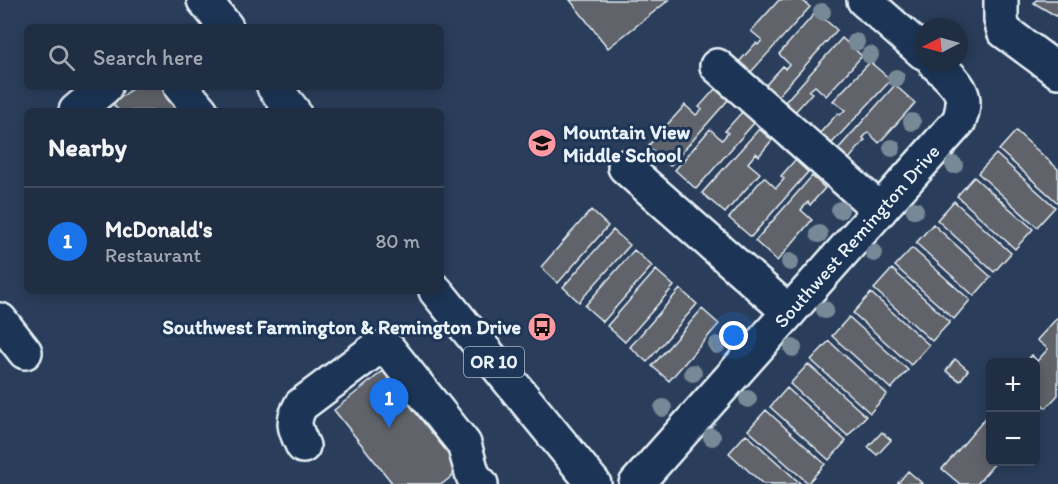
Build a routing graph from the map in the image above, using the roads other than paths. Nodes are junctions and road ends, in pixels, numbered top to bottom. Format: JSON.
{"nodes":[{"id":1,"x":204,"y":0,"type":"edge"},
{"id":2,"x":864,"y":0,"type":"edge"},
{"id":3,"x":1001,"y":0,"type":"edge"},
{"id":4,"x":224,"y":24,"type":"edge"},
{"id":5,"x":914,"y":44,"type":"edge"},
{"id":6,"x":717,"y":66,"type":"dead end"},
{"id":7,"x":1058,"y":71,"type":"edge"},
{"id":8,"x":945,"y":72,"type":"edge"},
{"id":9,"x":101,"y":90,"type":"edge"},
{"id":10,"x":184,"y":90,"type":"edge"},
{"id":11,"x":276,"y":90,"type":"edge"},
{"id":12,"x":80,"y":108,"type":"edge"},
{"id":13,"x":198,"y":108,"type":"edge"},
{"id":14,"x":291,"y":108,"type":"edge"},
{"id":15,"x":625,"y":167,"type":"dead end"},
{"id":16,"x":880,"y":210,"type":"junction"},
{"id":17,"x":438,"y":294,"type":"edge"},
{"id":18,"x":789,"y":312,"type":"junction"},
{"id":19,"x":0,"y":321,"type":"edge"},
{"id":20,"x":25,"y":351,"type":"dead end"},
{"id":21,"x":303,"y":446,"type":"dead end"},
{"id":22,"x":475,"y":481,"type":"edge"},
{"id":23,"x":594,"y":484,"type":"edge"},
{"id":24,"x":636,"y":484,"type":"edge"}],
"edges":[{"from":1,"to":4,"type":"street"},
{"from":2,"to":5,"type":"street"},
{"from":3,"to":7,"type":"street"},
{"from":6,"to":16,"type":"street"},
{"from":8,"to":16,"type":"street","name":"Southwest Remington Drive"},
{"from":9,"to":12,"type":"street"},
{"from":10,"to":13,"type":"street"},
{"from":11,"to":14,"type":"street"},
{"from":15,"to":18,"type":"street"},
{"from":16,"to":18,"type":"street","name":"Southwest Remington Drive"},
{"from":17,"to":23,"type":"street","number":"OR 10"},
{"from":18,"to":24,"type":"street","name":"Southwest Remington Drive"},
{"from":19,"to":20,"type":"street"},
{"from":21,"to":22,"type":"street"}]}
